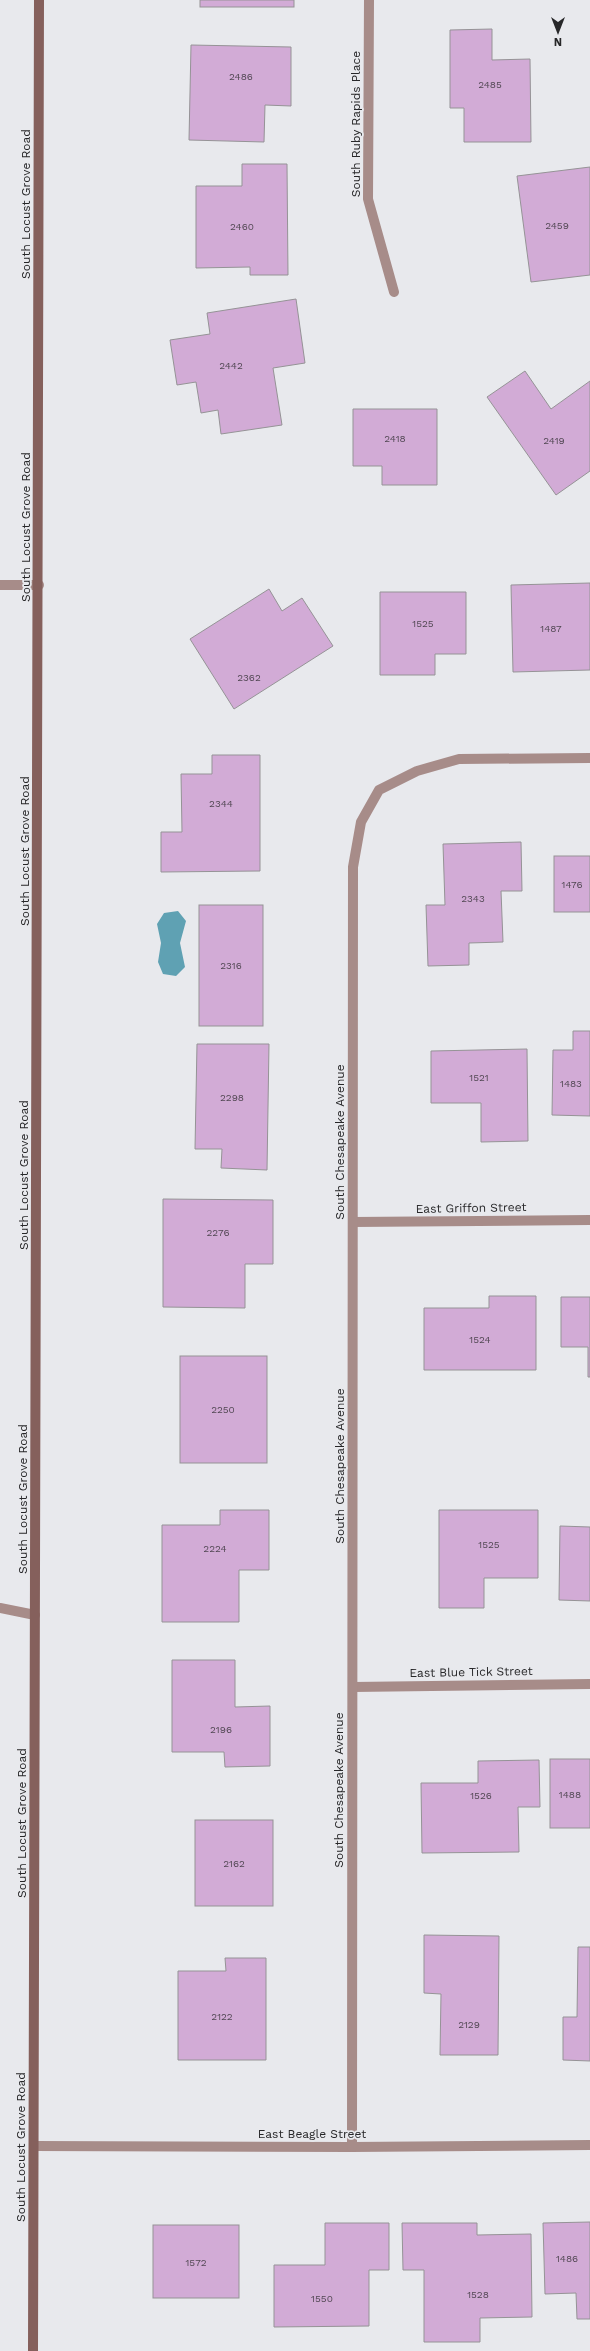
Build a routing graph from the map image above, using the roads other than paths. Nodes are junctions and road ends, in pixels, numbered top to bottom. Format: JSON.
{"nodes":[{"id":1,"x":39,"y":0,"type":"edge"},
{"id":2,"x":369,"y":0,"type":"edge"},
{"id":3,"x":394,"y":292,"type":"dead end"},
{"id":4,"x":0,"y":585,"type":"edge"},
{"id":5,"x":39,"y":585,"type":"junction"},
{"id":6,"x":590,"y":758,"type":"edge"},
{"id":7,"x":590,"y":1220,"type":"edge"},
{"id":8,"x":352,"y":1222,"type":"junction"},
{"id":9,"x":0,"y":1608,"type":"edge"},
{"id":10,"x":35,"y":1615,"type":"junction"},
{"id":11,"x":590,"y":1684,"type":"edge"},
{"id":12,"x":352,"y":1687,"type":"junction"},
{"id":13,"x":590,"y":2145,"type":"edge"},
{"id":14,"x":34,"y":2146,"type":"junction"},
{"id":15,"x":352,"y":2148,"type":"junction"},
{"id":16,"x":33,"y":2351,"type":"edge"}],
"edges":[{"from":1,"to":5,"type":"main road","name":"South Locust Grove Road"},
{"from":2,"to":3,"type":"street","name":"South Ruby Rapids Place"},
{"from":4,"to":5,"type":"street"},
{"from":5,"to":10,"type":"main road","name":"South Locust Grove Road"},
{"from":6,"to":8,"type":"street","name":"South Chesapeake Avenue"},
{"from":7,"to":8,"type":"street","name":"East Griffon Street"},
{"from":8,"to":12,"type":"street","name":"South Chesapeake Avenue"},
{"from":9,"to":10,"type":"street"},
{"from":10,"to":14,"type":"main road","name":"South Locust Grove Road"},
{"from":11,"to":12,"type":"street","name":"East Blue Tick Street"},
{"from":12,"to":15,"type":"street","name":"South Chesapeake Avenue"},
{"from":13,"to":15,"type":"street","name":"East Beagle Street"},
{"from":14,"to":15,"type":"street","name":"East Beagle Street"},
{"from":14,"to":16,"type":"main road","name":"South Locust Grove Road"}]}
